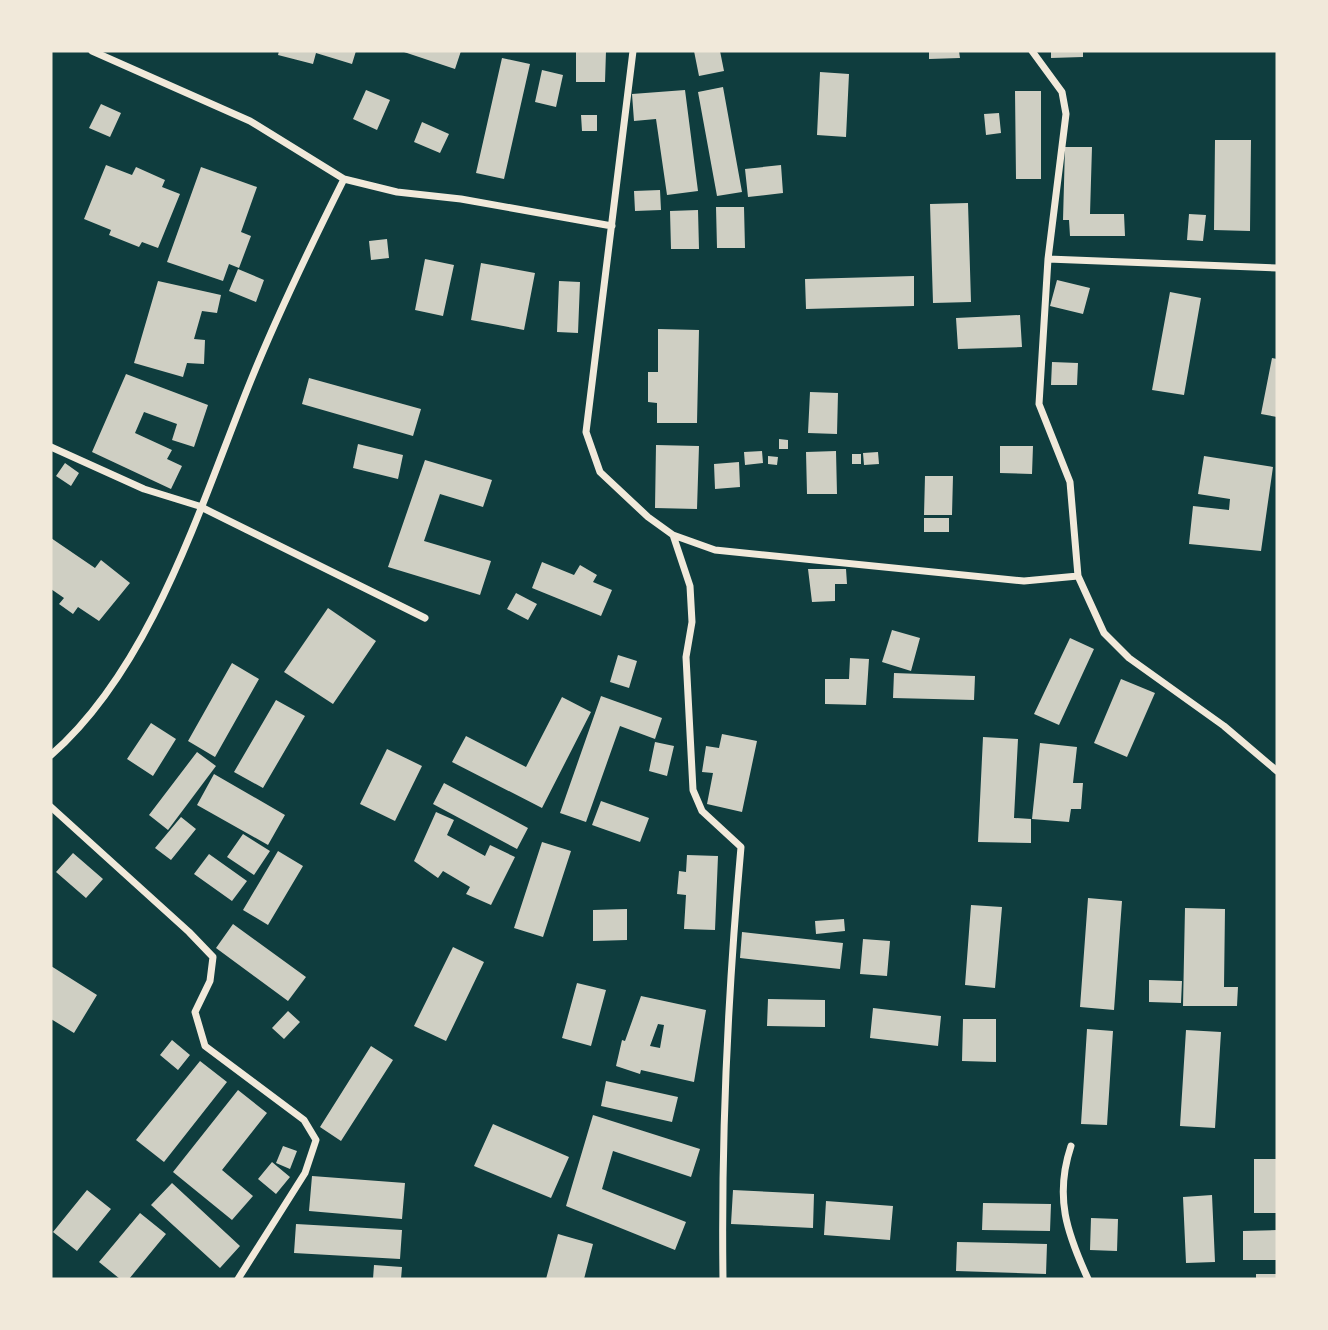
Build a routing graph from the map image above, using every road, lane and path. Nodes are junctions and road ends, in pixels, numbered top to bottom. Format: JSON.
{"nodes":[{"id":1,"x":92,"y":51,"type":"edge"},
{"id":2,"x":633,"y":51,"type":"edge"},
{"id":3,"x":1032,"y":51,"type":"edge"},
{"id":4,"x":344,"y":179,"type":"junction"},
{"id":5,"x":612,"y":226,"type":"junction"},
{"id":6,"x":1048,"y":259,"type":"junction"},
{"id":7,"x":1277,"y":268,"type":"edge"},
{"id":8,"x":51,"y":447,"type":"edge"},
{"id":9,"x":199,"y":506,"type":"junction"},
{"id":10,"x":673,"y":535,"type":"junction"},
{"id":11,"x":1078,"y":576,"type":"junction"},
{"id":12,"x":425,"y":618,"type":"dead end"},
{"id":13,"x":51,"y":755,"type":"edge"},
{"id":14,"x":1277,"y":771,"type":"edge"},
{"id":15,"x":51,"y":807,"type":"edge"},
{"id":16,"x":1071,"y":1146,"type":"dead end"},
{"id":17,"x":238,"y":1279,"type":"edge"},
{"id":18,"x":723,"y":1279,"type":"edge"},
{"id":19,"x":1088,"y":1279,"type":"edge"}],
"edges":[{"from":1,"to":4,"type":"street"},
{"from":2,"to":5,"type":"street"},
{"from":3,"to":6,"type":"street"},
{"from":4,"to":5,"type":"street"},
{"from":4,"to":9,"type":"street"},
{"from":5,"to":10,"type":"street"},
{"from":6,"to":7,"type":"street"},
{"from":6,"to":11,"type":"street"},
{"from":8,"to":9,"type":"street"},
{"from":9,"to":12,"type":"street"},
{"from":9,"to":13,"type":"street"},
{"from":10,"to":11,"type":"street"},
{"from":10,"to":18,"type":"street"},
{"from":11,"to":14,"type":"street"},
{"from":15,"to":17,"type":"street"},
{"from":16,"to":19,"type":"street"}]}
